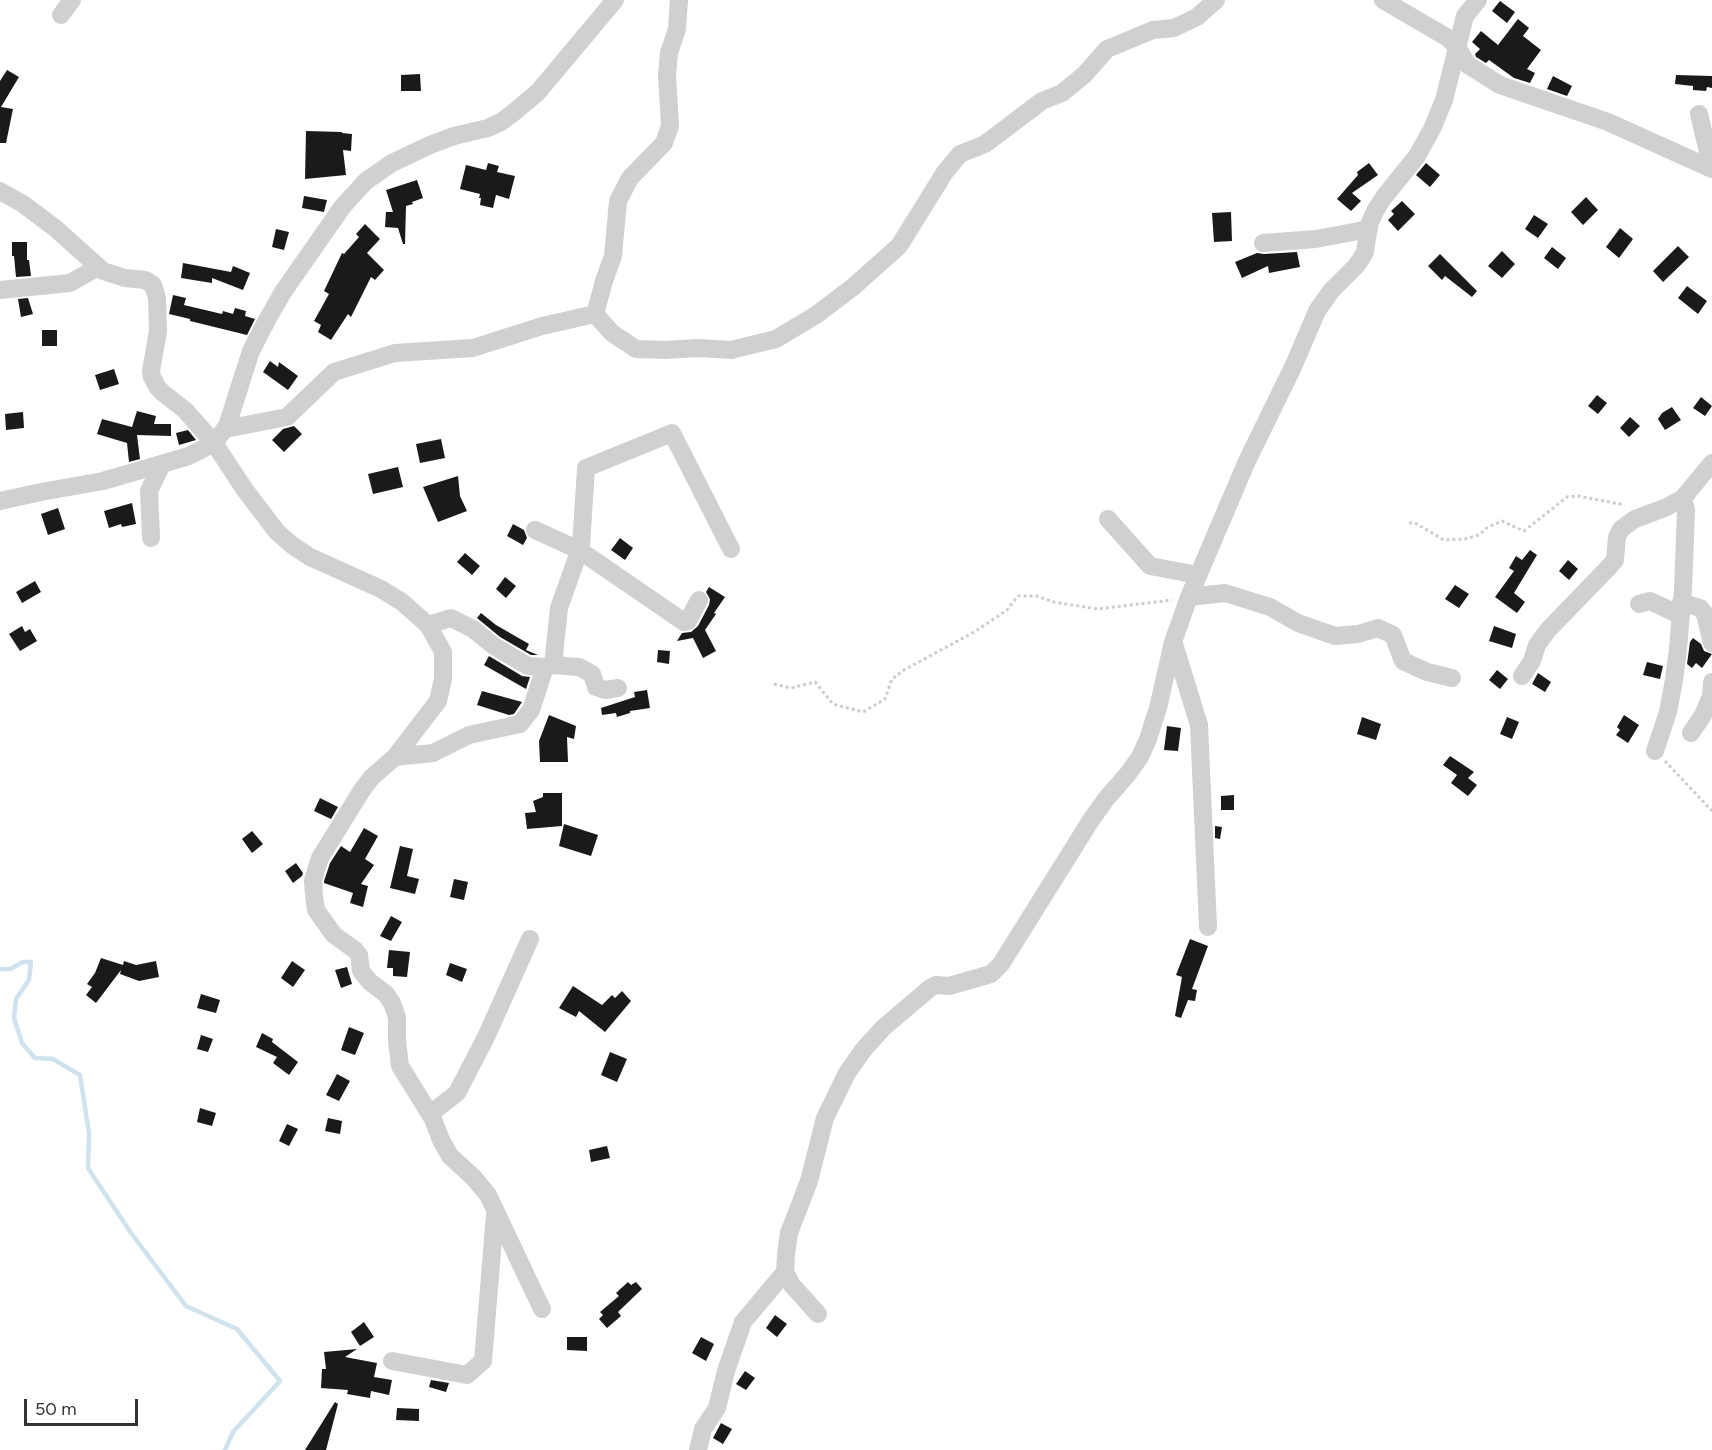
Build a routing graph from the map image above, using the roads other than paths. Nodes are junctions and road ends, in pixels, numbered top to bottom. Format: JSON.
{"nodes":[{"id":1,"x":72,"y":0,"type":"edge"},
{"id":2,"x":615,"y":0,"type":"edge"},
{"id":3,"x":679,"y":0,"type":"edge"},
{"id":4,"x":1216,"y":0,"type":"edge"},
{"id":5,"x":1383,"y":0,"type":"edge"},
{"id":6,"x":1478,"y":0,"type":"edge"},
{"id":7,"x":61,"y":15,"type":"dead end"},
{"id":8,"x":1457,"y":47,"type":"junction"},
{"id":9,"x":1699,"y":114,"type":"dead end"},
{"id":10,"x":1712,"y":169,"type":"edge"},
{"id":11,"x":0,"y":191,"type":"edge"},
{"id":12,"x":1369,"y":229,"type":"junction"},
{"id":13,"x":1263,"y":243,"type":"dead end"},
{"id":14,"x":98,"y":267,"type":"junction"},
{"id":15,"x":0,"y":290,"type":"edge"},
{"id":16,"x":595,"y":314,"type":"junction"},
{"id":17,"x":220,"y":436,"type":"junction"},
{"id":18,"x":162,"y":464,"type":"junction"},
{"id":19,"x":1712,"y":464,"type":"edge"},
{"id":20,"x":1683,"y":498,"type":"junction"},
{"id":21,"x":0,"y":501,"type":"edge"},
{"id":22,"x":1108,"y":519,"type":"dead end"},
{"id":23,"x":535,"y":530,"type":"dead end"},
{"id":24,"x":151,"y":538,"type":"dead end"},
{"id":25,"x":731,"y":549,"type":"dead end"},
{"id":26,"x":579,"y":550,"type":"junction"},
{"id":27,"x":1198,"y":575,"type":"junction"},
{"id":28,"x":1189,"y":597,"type":"junction"},
{"id":29,"x":699,"y":600,"type":"dead end"},
{"id":30,"x":1639,"y":604,"type":"dead end"},
{"id":31,"x":1680,"y":609,"type":"junction"},
{"id":32,"x":428,"y":625,"type":"junction"},
{"id":33,"x":1173,"y":642,"type":"junction"},
{"id":34,"x":1712,"y":642,"type":"edge"},
{"id":35,"x":549,"y":666,"type":"junction"},
{"id":36,"x":1522,"y":676,"type":"dead end"},
{"id":37,"x":1452,"y":678,"type":"dead end"},
{"id":38,"x":1712,"y":682,"type":"edge"},
{"id":39,"x":618,"y":688,"type":"dead end"},
{"id":40,"x":1691,"y":733,"type":"dead end"},
{"id":41,"x":1655,"y":751,"type":"road end"},
{"id":42,"x":396,"y":757,"type":"junction"},
{"id":43,"x":1208,"y":927,"type":"dead end"},
{"id":44,"x":530,"y":939,"type":"dead end"},
{"id":45,"x":430,"y":1113,"type":"junction"},
{"id":46,"x":495,"y":1214,"type":"junction"},
{"id":47,"x":785,"y":1272,"type":"junction"},
{"id":48,"x":542,"y":1310,"type":"dead end"},
{"id":49,"x":818,"y":1314,"type":"dead end"},
{"id":50,"x":392,"y":1361,"type":"dead end"},
{"id":51,"x":698,"y":1450,"type":"edge"}],
"edges":[{"from":1,"to":7,"type":"street"},
{"from":2,"to":17,"type":"street"},
{"from":3,"to":16,"type":"street"},
{"from":4,"to":16,"type":"street"},
{"from":5,"to":8,"type":"street"},
{"from":6,"to":8,"type":"street"},
{"from":8,"to":10,"type":"street"},
{"from":8,"to":12,"type":"street"},
{"from":9,"to":10,"type":"street"},
{"from":11,"to":14,"type":"street"},
{"from":12,"to":13,"type":"street"},
{"from":12,"to":27,"type":"street"},
{"from":14,"to":15,"type":"street"},
{"from":14,"to":17,"type":"street"},
{"from":16,"to":17,"type":"street"},
{"from":17,"to":18,"type":"street"},
{"from":17,"to":32,"type":"street"},
{"from":18,"to":21,"type":"street"},
{"from":18,"to":24,"type":"street"},
{"from":19,"to":20,"type":"street"},
{"from":20,"to":31,"type":"street"},
{"from":20,"to":36,"type":"street"},
{"from":22,"to":27,"type":"street"},
{"from":23,"to":26,"type":"street"},
{"from":25,"to":26,"type":"street"},
{"from":26,"to":29,"type":"street"},
{"from":26,"to":35,"type":"street"},
{"from":27,"to":28,"type":"street"},
{"from":28,"to":33,"type":"street"},
{"from":28,"to":37,"type":"street"},
{"from":30,"to":31,"type":"street"},
{"from":31,"to":34,"type":"street"},
{"from":31,"to":41,"type":"street"},
{"from":32,"to":35,"type":"street"},
{"from":32,"to":42,"type":"street"},
{"from":33,"to":43,"type":"street"},
{"from":33,"to":47,"type":"street"},
{"from":35,"to":39,"type":"street"},
{"from":35,"to":42,"type":"street"},
{"from":38,"to":40,"type":"street"},
{"from":42,"to":45,"type":"street"},
{"from":44,"to":45,"type":"street"},
{"from":45,"to":46,"type":"street"},
{"from":46,"to":48,"type":"street"},
{"from":46,"to":50,"type":"street"},
{"from":47,"to":49,"type":"street"},
{"from":47,"to":51,"type":"street"}]}
